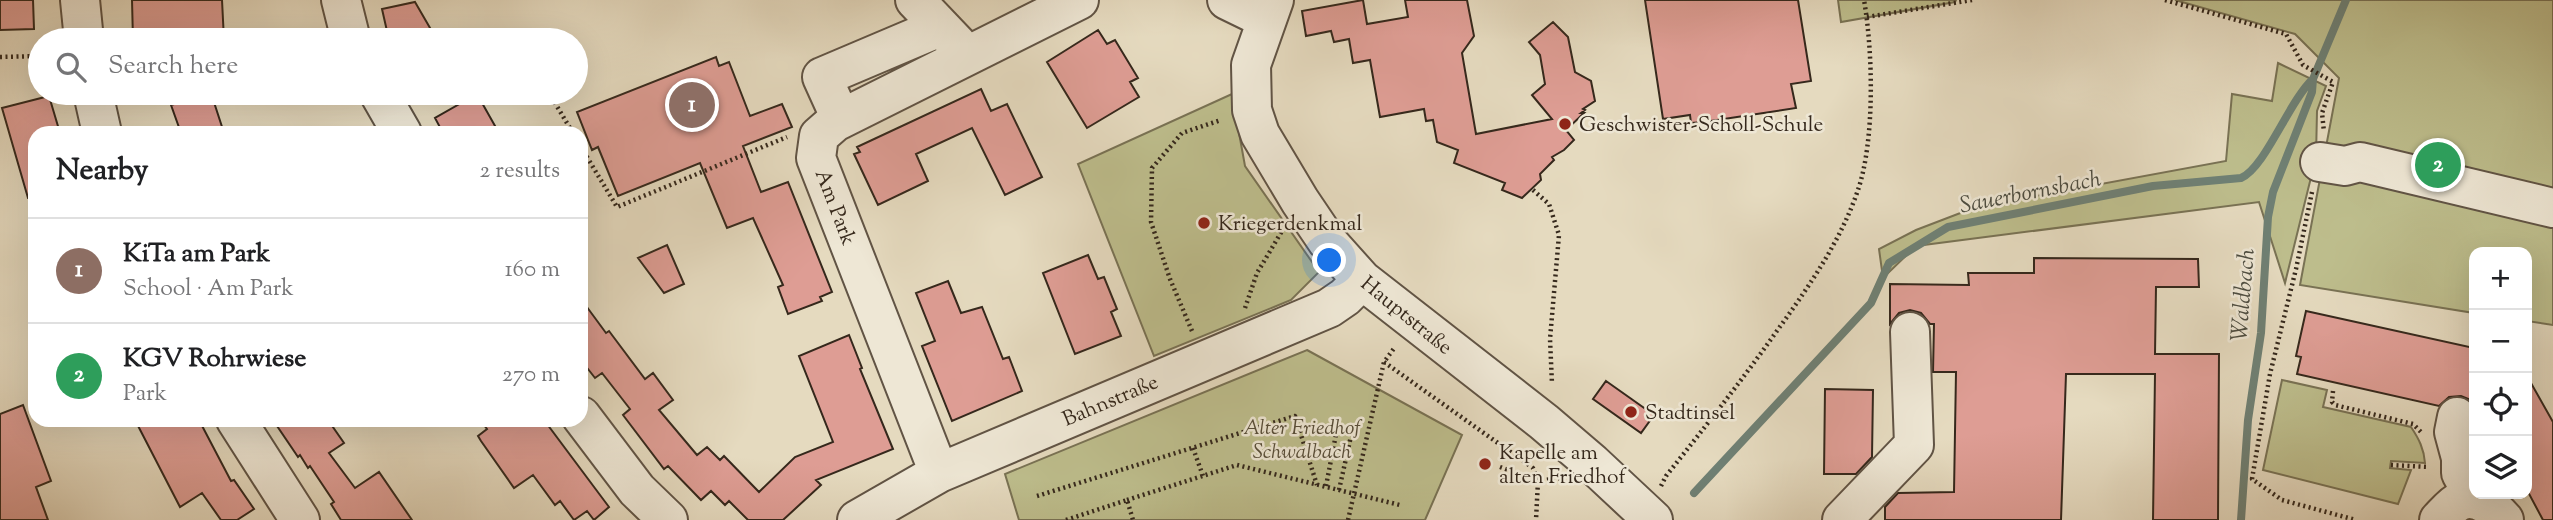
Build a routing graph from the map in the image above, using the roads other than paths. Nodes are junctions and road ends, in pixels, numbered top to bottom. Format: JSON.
{"nodes":[{"id":1,"x":80,"y":0,"type":"edge"},
{"id":2,"x":341,"y":0,"type":"edge"},
{"id":3,"x":1079,"y":0,"type":"edge"},
{"id":4,"x":1227,"y":0,"type":"edge"},
{"id":5,"x":1270,"y":9,"type":"edge"},
{"id":6,"x":928,"y":14,"type":"edge"},
{"id":7,"x":83,"y":28,"type":"edge"},
{"id":8,"x":348,"y":28,"type":"edge"},
{"id":9,"x":969,"y":55,"type":"junction"},
{"id":10,"x":96,"y":105,"type":"edge"},
{"id":11,"x":386,"y":105,"type":"edge"},
{"id":12,"x":100,"y":126,"type":"edge"},
{"id":13,"x":398,"y":126,"type":"edge"},
{"id":14,"x":830,"y":128,"type":"junction"},
{"id":15,"x":2320,"y":162,"type":"road end"},
{"id":16,"x":2553,"y":208,"type":"edge"},
{"id":17,"x":1362,"y":280,"type":"junction"},
{"id":18,"x":1910,"y":332,"type":"dead end"},
{"id":19,"x":2456,"y":417,"type":"dead end"},
{"id":20,"x":588,"y":425,"type":"edge"},
{"id":21,"x":240,"y":427,"type":"edge"},
{"id":22,"x":939,"y":473,"type":"junction"},
{"id":23,"x":2490,"y":510,"type":"edge"},
{"id":24,"x":1650,"y":517,"type":"edge"},
{"id":25,"x":300,"y":520,"type":"edge"},
{"id":26,"x":668,"y":520,"type":"edge"},
{"id":27,"x":857,"y":520,"type":"edge"},
{"id":28,"x":1842,"y":520,"type":"edge"},
{"id":29,"x":2439,"y":520,"type":"edge"}],
"edges":[{"from":1,"to":7,"type":"street"},
{"from":2,"to":8,"type":"street"},
{"from":3,"to":9,"type":"street"},
{"from":4,"to":5,"type":"street"},
{"from":5,"to":17,"type":"street","name":"Hauptstraße"},
{"from":6,"to":9,"type":"street"},
{"from":6,"to":14,"type":"street"},
{"from":9,"to":14,"type":"street"},
{"from":10,"to":12,"type":"street"},
{"from":11,"to":13,"type":"street"},
{"from":14,"to":22,"type":"street","name":"Am Park"},
{"from":15,"to":16,"type":"street"},
{"from":17,"to":22,"type":"street","name":"Bahnstraße"},
{"from":17,"to":24,"type":"street","name":"Hauptstraße"},
{"from":18,"to":28,"type":"street"},
{"from":19,"to":23,"type":"street"},
{"from":20,"to":26,"type":"street"},
{"from":21,"to":25,"type":"street"},
{"from":22,"to":27,"type":"street","name":"Bahnstraße"},
{"from":23,"to":29,"type":"street"}]}
